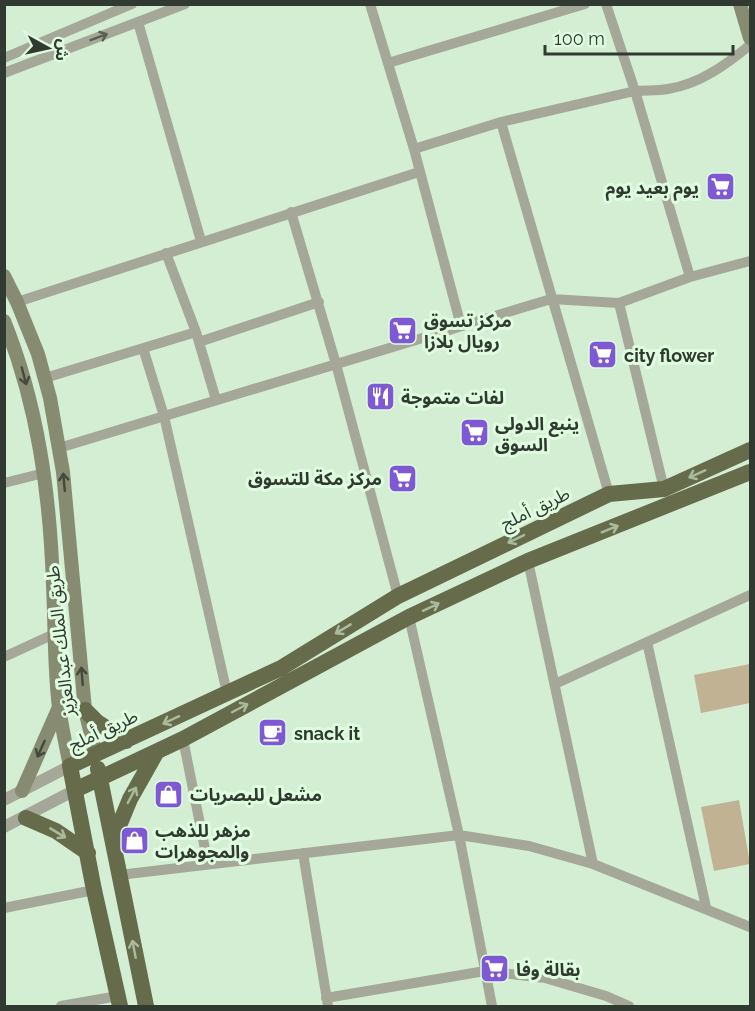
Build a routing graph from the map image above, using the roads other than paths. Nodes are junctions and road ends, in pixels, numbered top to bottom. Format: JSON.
{"nodes":[{"id":1,"x":132,"y":4,"type":"edge"},
{"id":2,"x":185,"y":4,"type":"edge"},
{"id":3,"x":370,"y":4,"type":"edge"},
{"id":4,"x":585,"y":4,"type":"edge"},
{"id":5,"x":606,"y":4,"type":"edge"},
{"id":6,"x":740,"y":4,"type":"edge"},
{"id":7,"x":138,"y":22,"type":"junction"},
{"id":8,"x":750,"y":38,"type":"edge"},
{"id":9,"x":750,"y":45,"type":"edge"},
{"id":10,"x":5,"y":57,"type":"edge"},
{"id":11,"x":388,"y":63,"type":"junction"},
{"id":12,"x":4,"y":73,"type":"edge"},
{"id":13,"x":635,"y":91,"type":"junction"},
{"id":14,"x":501,"y":122,"type":"junction"},
{"id":15,"x":414,"y":149,"type":"junction"},
{"id":16,"x":419,"y":172,"type":"junction"},
{"id":17,"x":291,"y":212,"type":"junction"},
{"id":18,"x":201,"y":241,"type":"junction"},
{"id":19,"x":166,"y":253,"type":"junction"},
{"id":20,"x":750,"y":261,"type":"edge"},
{"id":21,"x":4,"y":276,"type":"edge"},
{"id":22,"x":690,"y":277,"type":"junction"},
{"id":23,"x":551,"y":299,"type":"junction"},
{"id":24,"x":17,"y":302,"type":"junction"},
{"id":25,"x":319,"y":302,"type":"junction"},
{"id":26,"x":619,"y":303,"type":"junction"},
{"id":27,"x":4,"y":321,"type":"edge"},
{"id":28,"x":461,"y":326,"type":"junction"},
{"id":29,"x":197,"y":337,"type":"junction"},
{"id":30,"x":143,"y":348,"type":"junction"},
{"id":31,"x":336,"y":364,"type":"junction"},
{"id":32,"x":45,"y":378,"type":"junction"},
{"id":33,"x":216,"y":400,"type":"junction"},
{"id":34,"x":164,"y":416,"type":"junction"},
{"id":35,"x":59,"y":448,"type":"junction"},
{"id":36,"x":750,"y":450,"type":"edge"},
{"id":37,"x":750,"y":472,"type":"edge"},
{"id":38,"x":44,"y":473,"type":"junction"},
{"id":39,"x":4,"y":483,"type":"edge"},
{"id":40,"x":664,"y":489,"type":"junction"},
{"id":41,"x":609,"y":494,"type":"junction"},
{"id":42,"x":528,"y":561,"type":"junction"},
{"id":43,"x":750,"y":595,"type":"edge"},
{"id":44,"x":398,"y":596,"type":"junction"},
{"id":45,"x":409,"y":617,"type":"junction"},
{"id":46,"x":54,"y":634,"type":"junction"},
{"id":47,"x":647,"y":642,"type":"junction"},
{"id":48,"x":4,"y":657,"type":"edge"},
{"id":49,"x":555,"y":684,"type":"junction"},
{"id":50,"x":227,"y":693,"type":"junction"},
{"id":51,"x":59,"y":706,"type":"junction"},
{"id":52,"x":86,"y":710,"type":"junction"},
{"id":53,"x":183,"y":739,"type":"junction"},
{"id":54,"x":126,"y":741,"type":"junction"},
{"id":55,"x":156,"y":753,"type":"junction"},
{"id":56,"x":96,"y":755,"type":"junction"},
{"id":57,"x":70,"y":766,"type":"junction"},
{"id":58,"x":100,"y":779,"type":"junction"},
{"id":59,"x":75,"y":790,"type":"junction"},
{"id":60,"x":22,"y":791,"type":"junction"},
{"id":61,"x":4,"y":800,"type":"edge"},
{"id":62,"x":26,"y":818,"type":"junction"},
{"id":63,"x":4,"y":827,"type":"edge"},
{"id":64,"x":459,"y":835,"type":"junction"},
{"id":65,"x":113,"y":839,"type":"junction"},
{"id":66,"x":88,"y":853,"type":"junction"},
{"id":67,"x":303,"y":853,"type":"junction"},
{"id":68,"x":208,"y":864,"type":"junction"},
{"id":69,"x":593,"y":864,"type":"junction"},
{"id":70,"x":119,"y":875,"type":"junction"},
{"id":71,"x":94,"y":890,"type":"junction"},
{"id":72,"x":4,"y":908,"type":"edge"},
{"id":73,"x":706,"y":908,"type":"junction"},
{"id":74,"x":750,"y":927,"type":"edge"},
{"id":75,"x":485,"y":970,"type":"junction"},
{"id":76,"x":119,"y":1001,"type":"edge"},
{"id":77,"x":607,"y":1001,"type":"edge"},
{"id":78,"x":327,"y":1002,"type":"edge"},
{"id":79,"x":61,"y":1006,"type":"edge"},
{"id":80,"x":146,"y":1006,"type":"edge"},
{"id":81,"x":492,"y":1006,"type":"edge"},
{"id":82,"x":629,"y":1006,"type":"edge"}],
"edges":[{"from":1,"to":10,"type":"street"},
{"from":2,"to":7,"type":"street"},
{"from":3,"to":11,"type":"street"},
{"from":4,"to":11,"type":"street"},
{"from":5,"to":13,"type":"street"},
{"from":6,"to":8,"type":"main road"},
{"from":12,"to":7,"type":"street","one_way":true},
{"from":7,"to":18,"type":"street"},
{"from":9,"to":13,"type":"street"},
{"from":11,"to":15,"type":"street"},
{"from":13,"to":14,"type":"street"},
{"from":13,"to":22,"type":"street"},
{"from":14,"to":15,"type":"street"},
{"from":14,"to":23,"type":"street"},
{"from":15,"to":16,"type":"street"},
{"from":16,"to":17,"type":"street"},
{"from":16,"to":28,"type":"street"},
{"from":17,"to":18,"type":"street"},
{"from":17,"to":25,"type":"street"},
{"from":18,"to":19,"type":"street"},
{"from":19,"to":24,"type":"street"},
{"from":19,"to":29,"type":"street"},
{"from":20,"to":22,"type":"street"},
{"from":21,"to":24,"type":"main road","name":"طريق الملك عبدالعزيز"},
{"from":22,"to":26,"type":"street"},
{"from":23,"to":26,"type":"street"},
{"from":23,"to":28,"type":"street"},
{"from":23,"to":41,"type":"street"},
{"from":24,"to":32,"type":"main road","name":"طريق الملك عبدالعزيز"},
{"from":25,"to":29,"type":"street"},
{"from":25,"to":31,"type":"street"},
{"from":26,"to":40,"type":"street"},
{"from":27,"to":38,"type":"main road","name":"طريق الملك عبدالعزيز","one_way":true},
{"from":28,"to":31,"type":"street"},
{"from":29,"to":30,"type":"street"},
{"from":29,"to":33,"type":"street"},
{"from":30,"to":32,"type":"street"},
{"from":30,"to":34,"type":"street"},
{"from":31,"to":33,"type":"street"},
{"from":31,"to":44,"type":"street"},
{"from":32,"to":35,"type":"main road","name":"طريق الملك عبدالعزيز"},
{"from":33,"to":34,"type":"street"},
{"from":34,"to":35,"type":"street"},
{"from":34,"to":50,"type":"street"},
{"from":52,"to":35,"type":"main road","name":"طريق الملك عبدالعزيز","one_way":true},
{"from":36,"to":40,"type":"highway","name":"طريق أملج","one_way":true},
{"from":42,"to":37,"type":"highway","one_way":true},
{"from":38,"to":39,"type":"street"},
{"from":38,"to":46,"type":"main road","name":"طريق الملك عبدالعزيز"},
{"from":40,"to":41,"type":"highway","name":"طريق أملج"},
{"from":41,"to":44,"type":"highway","name":"طريق أملج","one_way":true},
{"from":45,"to":42,"type":"highway","one_way":true},
{"from":42,"to":49,"type":"street"},
{"from":43,"to":47,"type":"street"},
{"from":44,"to":50,"type":"highway","name":"طريق أملج","one_way":true},
{"from":53,"to":45,"type":"highway","one_way":true},
{"from":45,"to":64,"type":"street"},
{"from":46,"to":48,"type":"street"},
{"from":46,"to":51,"type":"main road","name":"طريق الملك عبدالعزيز"},
{"from":47,"to":49,"type":"street"},
{"from":47,"to":73,"type":"street"},
{"from":49,"to":69,"type":"street"},
{"from":50,"to":54,"type":"highway","name":"طريق أملج","one_way":true},
{"from":51,"to":57,"type":"main road","name":"طريق الملك عبدالعزيز"},
{"from":51,"to":60,"type":"main road","one_way":true},
{"from":52,"to":54,"type":"highway"},
{"from":52,"to":56,"type":"main road","name":"طريق الملك عبدالعزيز"},
{"from":53,"to":55,"type":"highway"},
{"from":53,"to":68,"type":"street"},
{"from":54,"to":56,"type":"highway","name":"طريق أملج"},
{"from":55,"to":58,"type":"highway"},
{"from":65,"to":55,"type":"highway","one_way":true},
{"from":56,"to":57,"type":"highway","name":"طريق أملج"},
{"from":56,"to":58,"type":"highway","name":"طريق الملك عبدالعزيز"},
{"from":57,"to":59,"type":"highway","name":"طريق أملج"},
{"from":57,"to":60,"type":"street"},
{"from":58,"to":59,"type":"highway"},
{"from":58,"to":65,"type":"highway","name":"طريق الملك عبدالعزيز"},
{"from":59,"to":62,"type":"street"},
{"from":59,"to":66,"type":"highway"},
{"from":60,"to":61,"type":"street"},
{"from":62,"to":63,"type":"street"},
{"from":62,"to":66,"type":"highway","one_way":true},
{"from":64,"to":67,"type":"street"},
{"from":64,"to":69,"type":"street"},
{"from":64,"to":75,"type":"street"},
{"from":65,"to":70,"type":"highway","name":"طريق الملك عبدالعزيز"},
{"from":66,"to":71,"type":"highway"},
{"from":67,"to":68,"type":"street"},
{"from":67,"to":78,"type":"street"},
{"from":68,"to":70,"type":"street"},
{"from":69,"to":73,"type":"street"},
{"from":80,"to":70,"type":"highway","name":"طريق الملك عبدالعزيز","one_way":true},
{"from":71,"to":72,"type":"street"},
{"from":71,"to":76,"type":"highway"},
{"from":73,"to":74,"type":"street"},
{"from":75,"to":77,"type":"street"},
{"from":75,"to":78,"type":"street"},
{"from":75,"to":81,"type":"street"},
{"from":76,"to":79,"type":"street"},
{"from":77,"to":82,"type":"street"}]}
